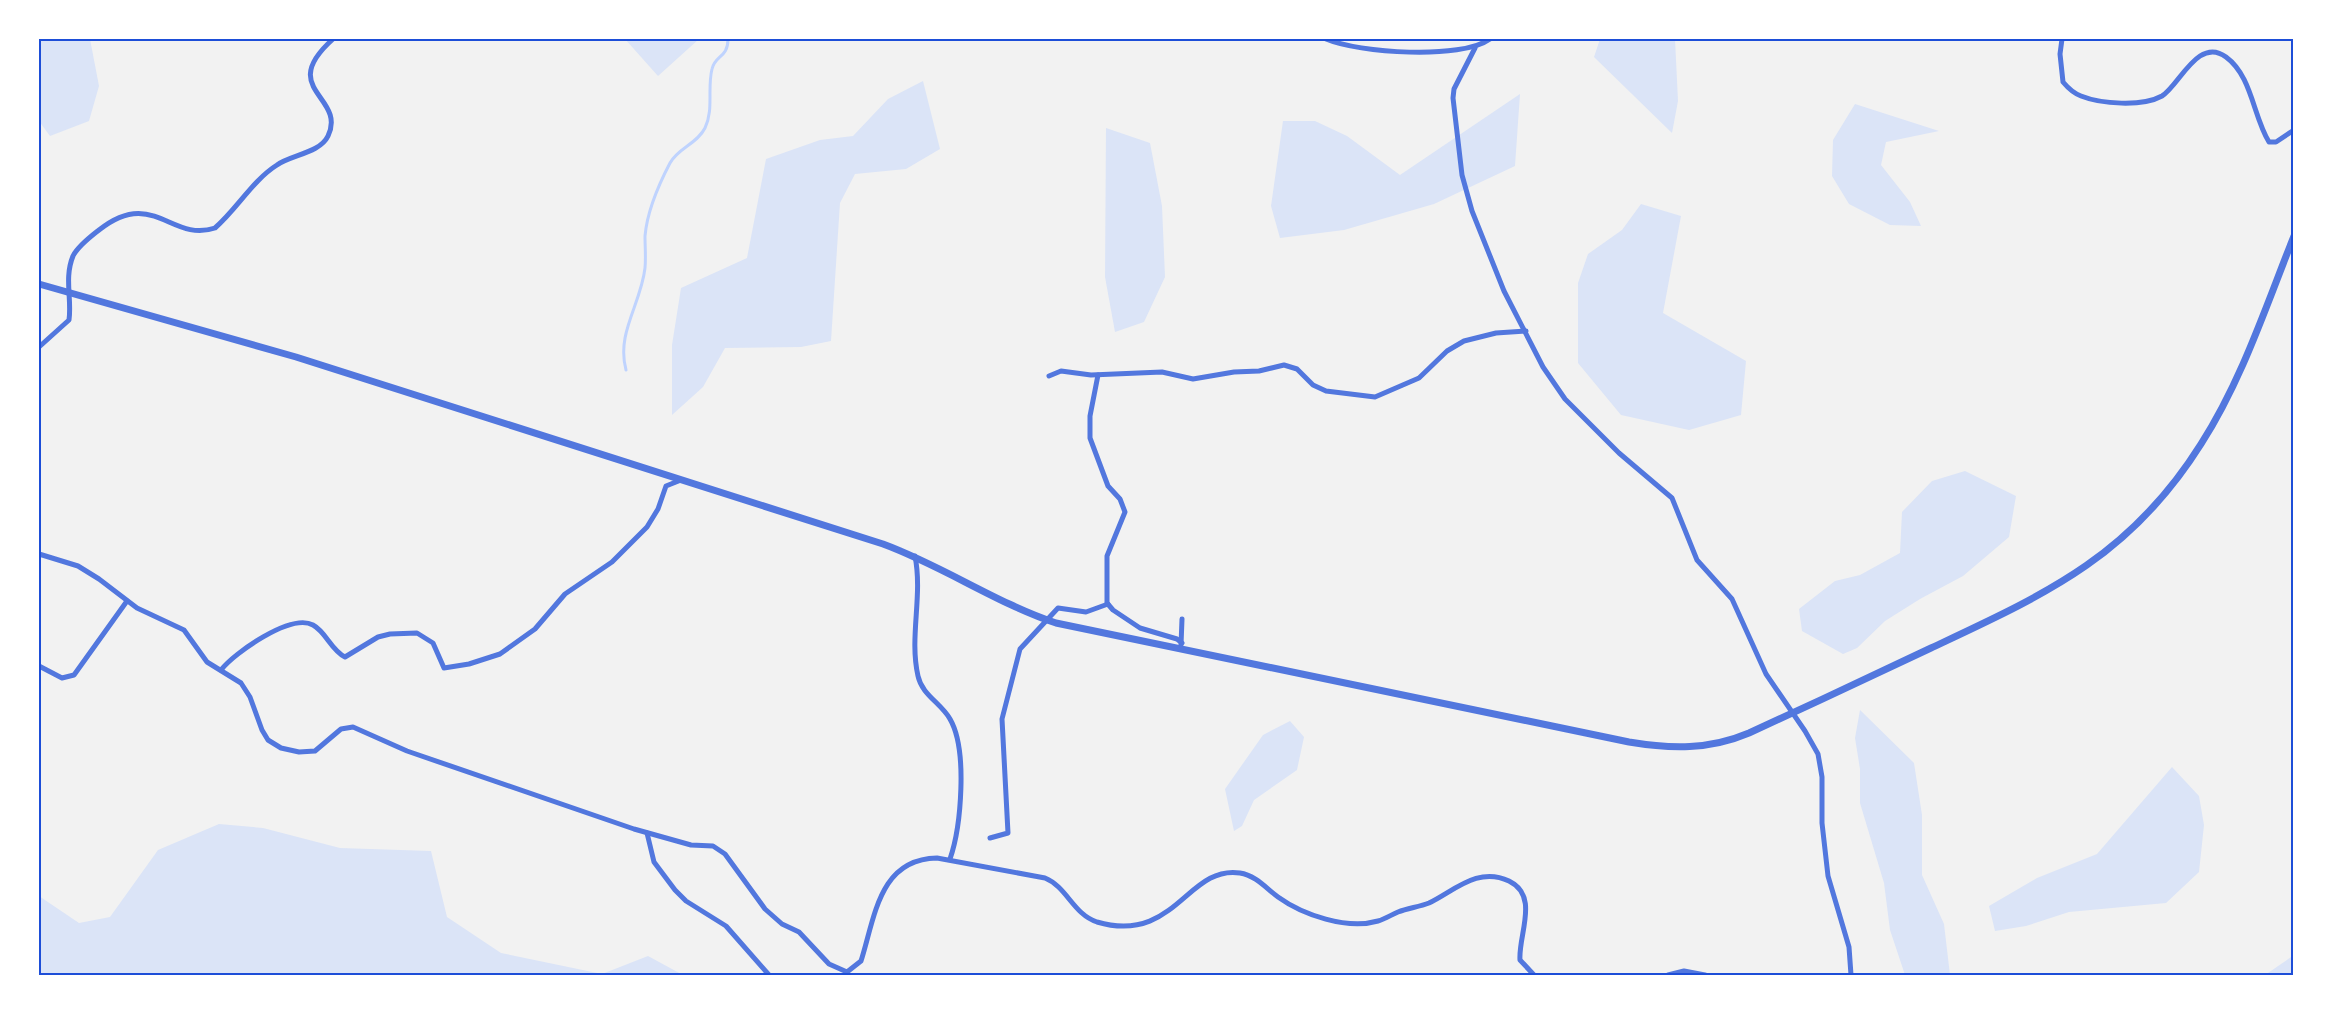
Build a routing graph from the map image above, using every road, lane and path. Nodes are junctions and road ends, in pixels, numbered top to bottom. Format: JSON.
{"nodes":[{"id":1,"x":333,"y":39,"type":"edge"},
{"id":2,"x":1326,"y":39,"type":"edge"},
{"id":3,"x":1490,"y":39,"type":"edge"},
{"id":4,"x":2062,"y":39,"type":"edge"},
{"id":5,"x":1475,"y":48,"type":"junction"},
{"id":6,"x":2294,"y":130,"type":"edge"},
{"id":7,"x":2294,"y":236,"type":"edge"},
{"id":8,"x":39,"y":284,"type":"edge"},
{"id":9,"x":68,"y":292,"type":"junction"},
{"id":10,"x":1526,"y":331,"type":"junction"},
{"id":11,"x":39,"y":347,"type":"edge"},
{"id":12,"x":1098,"y":375,"type":"junction"},
{"id":13,"x":1049,"y":376,"type":"dead end"},
{"id":14,"x":681,"y":480,"type":"junction"},
{"id":15,"x":39,"y":554,"type":"edge"},
{"id":16,"x":915,"y":556,"type":"junction"},
{"id":17,"x":127,"y":601,"type":"junction"},
{"id":18,"x":1108,"y":604,"type":"junction"},
{"id":19,"x":1182,"y":619,"type":"dead end"},
{"id":20,"x":1181,"y":646,"type":"junction"},
{"id":21,"x":39,"y":666,"type":"edge"},
{"id":22,"x":221,"y":670,"type":"junction"},
{"id":23,"x":1792,"y":713,"type":"junction"},
{"id":24,"x":647,"y":833,"type":"junction"},
{"id":25,"x":990,"y":838,"type":"dead end"},
{"id":26,"x":950,"y":859,"type":"junction"},
{"id":27,"x":769,"y":975,"type":"edge"},
{"id":28,"x":1534,"y":975,"type":"edge"},
{"id":29,"x":1668,"y":975,"type":"edge"},
{"id":30,"x":1705,"y":975,"type":"edge"},
{"id":31,"x":1851,"y":975,"type":"edge"}],
"edges":[{"from":1,"to":9,"type":"street"},
{"from":2,"to":5,"type":"street"},
{"from":3,"to":5,"type":"street"},
{"from":4,"to":6,"type":"street"},
{"from":5,"to":10,"type":"street"},
{"from":7,"to":23,"type":"street"},
{"from":8,"to":9,"type":"street"},
{"from":9,"to":11,"type":"street"},
{"from":9,"to":14,"type":"street"},
{"from":10,"to":12,"type":"street"},
{"from":10,"to":23,"type":"street"},
{"from":12,"to":13,"type":"street"},
{"from":12,"to":18,"type":"street"},
{"from":14,"to":16,"type":"street"},
{"from":14,"to":22,"type":"street"},
{"from":15,"to":17,"type":"street"},
{"from":16,"to":20,"type":"street"},
{"from":16,"to":26,"type":"street"},
{"from":17,"to":21,"type":"street"},
{"from":17,"to":22,"type":"street"},
{"from":18,"to":20,"type":"street"},
{"from":18,"to":25,"type":"street"},
{"from":19,"to":20,"type":"street"},
{"from":20,"to":23,"type":"street"},
{"from":22,"to":24,"type":"street"},
{"from":23,"to":31,"type":"street"},
{"from":24,"to":26,"type":"street"},
{"from":24,"to":27,"type":"street"},
{"from":26,"to":28,"type":"street"},
{"from":29,"to":30,"type":"street"}]}
